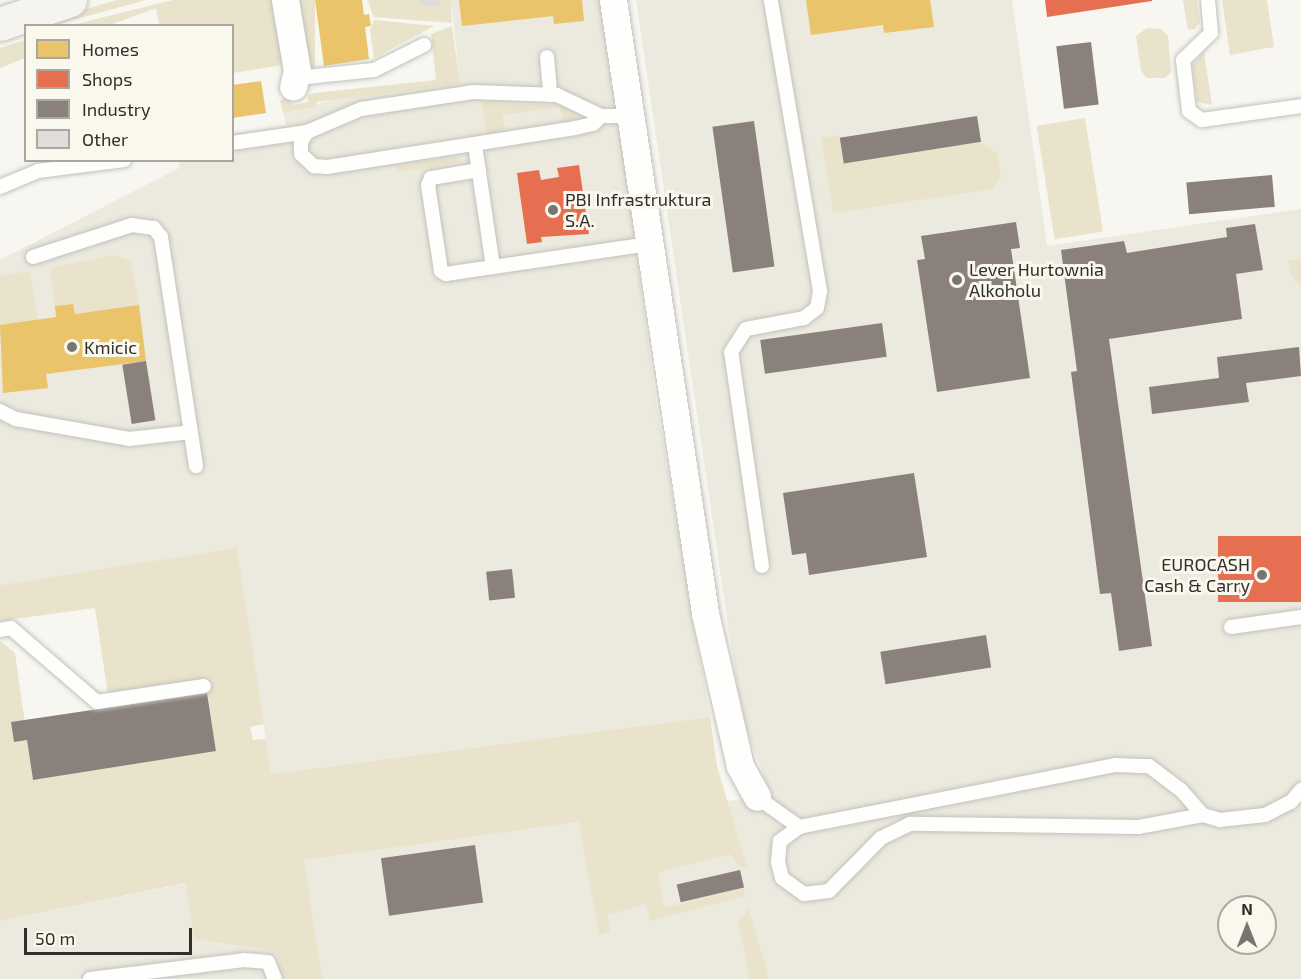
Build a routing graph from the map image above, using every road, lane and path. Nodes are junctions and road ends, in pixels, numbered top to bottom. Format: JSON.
{"nodes":[{"id":1,"x":70,"y":0,"type":"edge"},
{"id":2,"x":285,"y":0,"type":"edge"},
{"id":3,"x":613,"y":0,"type":"edge"},
{"id":4,"x":771,"y":0,"type":"edge"},
{"id":5,"x":1208,"y":0,"type":"edge"},
{"id":6,"x":0,"y":5,"type":"edge"},
{"id":7,"x":0,"y":24,"type":"edge"},
{"id":8,"x":424,"y":45,"type":"dead end"},
{"id":9,"x":547,"y":57,"type":"dead end"},
{"id":10,"x":295,"y":82,"type":"joint"},
{"id":11,"x":550,"y":94,"type":"junction"},
{"id":12,"x":1301,"y":106,"type":"edge"},
{"id":13,"x":601,"y":116,"type":"junction"},
{"id":14,"x":630,"y":116,"type":"junction"},
{"id":15,"x":307,"y":132,"type":"junction"},
{"id":16,"x":234,"y":143,"type":"edge"},
{"id":17,"x":475,"y":145,"type":"junction"},
{"id":18,"x":108,"y":162,"type":"edge"},
{"id":19,"x":479,"y":170,"type":"junction"},
{"id":20,"x":0,"y":187,"type":"edge"},
{"id":21,"x":649,"y":244,"type":"junction"},
{"id":22,"x":33,"y":257,"type":"dead end"},
{"id":23,"x":493,"y":267,"type":"junction"},
{"id":24,"x":0,"y":411,"type":"edge"},
{"id":25,"x":191,"y":432,"type":"junction"},
{"id":26,"x":196,"y":466,"type":"dead end"},
{"id":27,"x":762,"y":566,"type":"dead end"},
{"id":28,"x":1301,"y":617,"type":"edge"},
{"id":29,"x":1231,"y":627,"type":"dead end"},
{"id":30,"x":0,"y":630,"type":"edge"},
{"id":31,"x":204,"y":686,"type":"dead end"},
{"id":32,"x":1301,"y":790,"type":"edge"},
{"id":33,"x":758,"y":797,"type":"joint"},
{"id":34,"x":1203,"y":815,"type":"junction"},
{"id":35,"x":799,"y":827,"type":"junction"},
{"id":36,"x":90,"y":979,"type":"edge"},
{"id":37,"x":275,"y":979,"type":"edge"}],
"edges":[{"from":1,"to":6,"type":"main road"},
{"from":1,"to":7,"type":"main road"},
{"from":2,"to":10,"type":"street"},
{"from":3,"to":14,"type":"street"},
{"from":4,"to":27,"type":"lane"},
{"from":5,"to":12,"type":"lane"},
{"from":8,"to":10,"type":"lane"},
{"from":9,"to":11,"type":"lane"},
{"from":11,"to":13,"type":"lane"},
{"from":11,"to":15,"type":"lane"},
{"from":13,"to":14,"type":"lane"},
{"from":13,"to":17,"type":"lane"},
{"from":14,"to":21,"type":"street"},
{"from":15,"to":16,"type":"lane"},
{"from":15,"to":17,"type":"lane"},
{"from":17,"to":19,"type":"lane"},
{"from":18,"to":20,"type":"lane"},
{"from":19,"to":23,"type":"lane"},
{"from":19,"to":23,"type":"lane"},
{"from":21,"to":23,"type":"lane"},
{"from":21,"to":33,"type":"street"},
{"from":22,"to":25,"type":"lane"},
{"from":24,"to":25,"type":"lane"},
{"from":25,"to":26,"type":"lane"},
{"from":28,"to":29,"type":"lane"},
{"from":30,"to":31,"type":"lane"},
{"from":32,"to":34,"type":"lane"},
{"from":33,"to":35,"type":"lane"},
{"from":34,"to":35,"type":"lane"},
{"from":34,"to":35,"type":"lane"},
{"from":36,"to":37,"type":"lane"}]}
